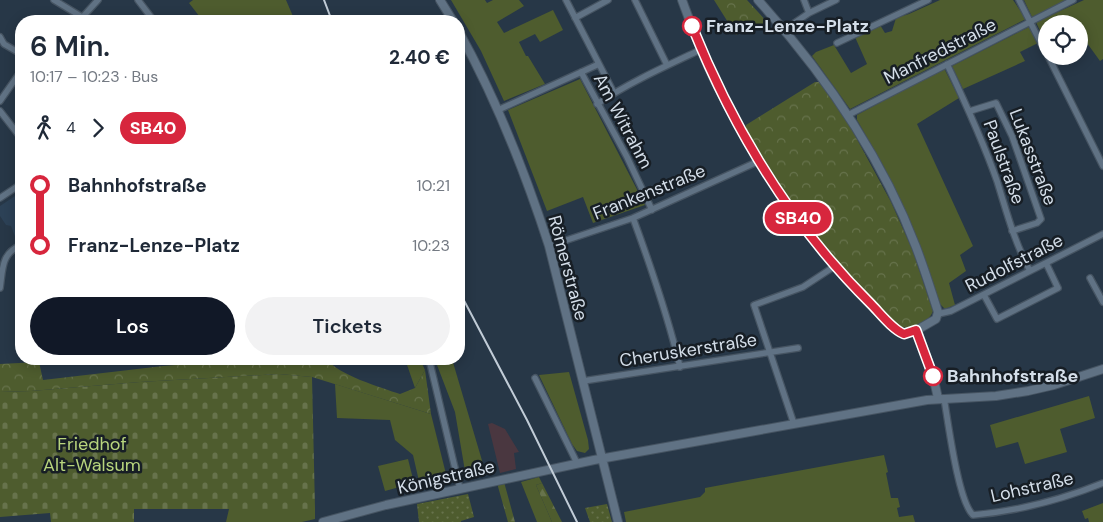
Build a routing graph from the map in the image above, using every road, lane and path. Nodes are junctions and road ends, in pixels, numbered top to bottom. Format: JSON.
{"nodes":[{"id":1,"x":54,"y":0,"type":"edge"},
{"id":2,"x":98,"y":0,"type":"edge"},
{"id":3,"x":138,"y":0,"type":"edge"},
{"id":4,"x":440,"y":0,"type":"edge"},
{"id":5,"x":566,"y":0,"type":"edge"},
{"id":6,"x":608,"y":0,"type":"edge"},
{"id":7,"x":635,"y":0,"type":"edge"},
{"id":8,"x":682,"y":0,"type":"edge"},
{"id":9,"x":758,"y":0,"type":"edge"},
{"id":10,"x":804,"y":0,"type":"edge"},
{"id":11,"x":836,"y":0,"type":"edge"},
{"id":12,"x":928,"y":0,"type":"edge"},
{"id":13,"x":1019,"y":0,"type":"edge"},
{"id":14,"x":1073,"y":0,"type":"edge"},
{"id":15,"x":809,"y":14,"type":"junction"},
{"id":16,"x":75,"y":15,"type":"edge"},
{"id":17,"x":86,"y":15,"type":"edge"},
{"id":18,"x":149,"y":15,"type":"edge"},
{"id":19,"x":449,"y":15,"type":"edge"},
{"id":20,"x":575,"y":18,"type":"junction"},
{"id":21,"x":1030,"y":21,"type":"junction"},
{"id":22,"x":784,"y":30,"type":"junction"},
{"id":23,"x":0,"y":37,"type":"edge"},
{"id":24,"x":1038,"y":37,"type":"edge"},
{"id":25,"x":465,"y":43,"type":"edge"},
{"id":26,"x":837,"y":43,"type":"dead end"},
{"id":27,"x":702,"y":49,"type":"junction"},
{"id":28,"x":15,"y":50,"type":"edge"},
{"id":29,"x":599,"y":64,"type":"junction"},
{"id":30,"x":947,"y":64,"type":"junction"},
{"id":31,"x":667,"y":65,"type":"junction"},
{"id":32,"x":1052,"y":65,"type":"edge"},
{"id":33,"x":581,"y":72,"type":"junction"},
{"id":34,"x":15,"y":80,"type":"edge"},
{"id":35,"x":614,"y":93,"type":"junction"},
{"id":36,"x":0,"y":101,"type":"edge"},
{"id":37,"x":597,"y":104,"type":"junction"},
{"id":38,"x":498,"y":110,"type":"junction"},
{"id":39,"x":0,"y":111,"type":"edge"},
{"id":40,"x":970,"y":111,"type":"junction"},
{"id":41,"x":848,"y":115,"type":"junction"},
{"id":42,"x":15,"y":130,"type":"edge"},
{"id":43,"x":759,"y":161,"type":"junction"},
{"id":44,"x":1103,"y":166,"type":"edge"},
{"id":45,"x":15,"y":188,"type":"edge"},
{"id":46,"x":0,"y":198,"type":"edge"},
{"id":47,"x":652,"y":210,"type":"junction"},
{"id":48,"x":633,"y":218,"type":"junction"},
{"id":49,"x":1012,"y":231,"type":"junction"},
{"id":50,"x":1103,"y":234,"type":"edge"},
{"id":51,"x":549,"y":246,"type":"junction"},
{"id":52,"x":15,"y":248,"type":"edge"},
{"id":53,"x":1046,"y":263,"type":"junction"},
{"id":54,"x":835,"y":266,"type":"junction"},
{"id":55,"x":1030,"y":271,"type":"junction"},
{"id":56,"x":1090,"y":278,"type":"dead end"},
{"id":57,"x":0,"y":288,"type":"edge"},
{"id":58,"x":984,"y":295,"type":"junction"},
{"id":59,"x":1103,"y":302,"type":"edge"},
{"id":60,"x":938,"y":314,"type":"junction"},
{"id":61,"x":916,"y":330,"type":"junction"},
{"id":62,"x":798,"y":348,"type":"dead end"},
{"id":63,"x":770,"y":352,"type":"junction"},
{"id":64,"x":430,"y":365,"type":"edge"},
{"id":65,"x":680,"y":367,"type":"junction"},
{"id":66,"x":1103,"y":369,"type":"edge"},
{"id":67,"x":535,"y":378,"type":"dead end"},
{"id":68,"x":583,"y":381,"type":"junction"},
{"id":69,"x":941,"y":398,"type":"junction"},
{"id":70,"x":794,"y":424,"type":"junction"},
{"id":71,"x":603,"y":459,"type":"junction"},
{"id":72,"x":577,"y":463,"type":"junction"},
{"id":73,"x":1103,"y":483,"type":"edge"},
{"id":74,"x":460,"y":489,"type":"junction"},
{"id":75,"x":323,"y":522,"type":"edge"},
{"id":76,"x":618,"y":522,"type":"edge"}],
"edges":[{"from":1,"to":16,"type":"street"},
{"from":2,"to":17,"type":"street"},
{"from":3,"to":18,"type":"street"},
{"from":4,"to":19,"type":"street"},
{"from":5,"to":20,"type":"street","name":"Am Witrahm"},
{"from":6,"to":20,"type":"street"},
{"from":7,"to":31,"type":"street"},
{"from":8,"to":27,"type":"street"},
{"from":9,"to":22,"type":"street"},
{"from":10,"to":15,"type":"street"},
{"from":11,"to":15,"type":"street"},
{"from":12,"to":26,"type":"street"},
{"from":13,"to":21,"type":"street"},
{"from":14,"to":21,"type":"street","name":"Manfredstraße"},
{"from":15,"to":22,"type":"street"},
{"from":20,"to":29,"type":"street","name":"Am Witrahm"},
{"from":21,"to":24,"type":"street"},
{"from":21,"to":30,"type":"street","name":"Manfredstraße"},
{"from":22,"to":41,"type":"street"},
{"from":23,"to":28,"type":"street"},
{"from":25,"to":38,"type":"street","name":"Römerstraße"},
{"from":27,"to":31,"type":"street"},
{"from":27,"to":43,"type":"street"},
{"from":29,"to":33,"type":"street"},
{"from":29,"to":35,"type":"street","name":"Am Witrahm"},
{"from":30,"to":40,"type":"street","name":"Paulstraße"},
{"from":30,"to":41,"type":"street","name":"Manfredstraße"},
{"from":31,"to":35,"type":"street"},
{"from":32,"to":44,"type":"street"},
{"from":33,"to":37,"type":"street","name":"Am Witrahm"},
{"from":33,"to":38,"type":"street"},
{"from":34,"to":36,"type":"street"},
{"from":35,"to":37,"type":"street"},
{"from":37,"to":47,"type":"street","name":"Am Witrahm"},
{"from":38,"to":51,"type":"street","name":"Römerstraße"},
{"from":39,"to":42,"type":"street"},
{"from":40,"to":49,"type":"street","name":"Paulstraße"},
{"from":40,"to":49,"type":"street","name":"Lukasstraße"},
{"from":41,"to":60,"type":"street"},
{"from":43,"to":47,"type":"street","name":"Frankenstraße"},
{"from":43,"to":54,"type":"street"},
{"from":45,"to":46,"type":"street"},
{"from":47,"to":48,"type":"street","name":"Frankenstraße"},
{"from":48,"to":51,"type":"street","name":"Frankenstraße"},
{"from":48,"to":65,"type":"street"},
{"from":49,"to":55,"type":"street","name":"Paulstraße"},
{"from":50,"to":53,"type":"street","name":"Rudolfstraße"},
{"from":51,"to":68,"type":"street","name":"Römerstraße"},
{"from":52,"to":57,"type":"street"},
{"from":53,"to":55,"type":"street","name":"Rudolfstraße"},
{"from":53,"to":58,"type":"street"},
{"from":54,"to":61,"type":"street"},
{"from":54,"to":63,"type":"street"},
{"from":55,"to":58,"type":"street","name":"Rudolfstraße"},
{"from":56,"to":59,"type":"street"},
{"from":58,"to":60,"type":"street","name":"Rudolfstraße"},
{"from":60,"to":61,"type":"street"},
{"from":61,"to":69,"type":"street"},
{"from":62,"to":63,"type":"street","name":"Cheruskerstraße"},
{"from":63,"to":65,"type":"street","name":"Cheruskerstraße"},
{"from":63,"to":70,"type":"street"},
{"from":64,"to":74,"type":"street"},
{"from":65,"to":68,"type":"street","name":"Cheruskerstraße"},
{"from":66,"to":69,"type":"street"},
{"from":67,"to":72,"type":"street"},
{"from":68,"to":71,"type":"street","name":"Römerstraße"},
{"from":69,"to":70,"type":"street"},
{"from":69,"to":73,"type":"street","name":"Lohstraße"},
{"from":70,"to":71,"type":"street"},
{"from":71,"to":72,"type":"street","name":"Königstraße"},
{"from":71,"to":76,"type":"street","name":"Römerstraße"},
{"from":72,"to":74,"type":"street","name":"Königstraße"},
{"from":74,"to":75,"type":"street","name":"Königstraße"}]}
